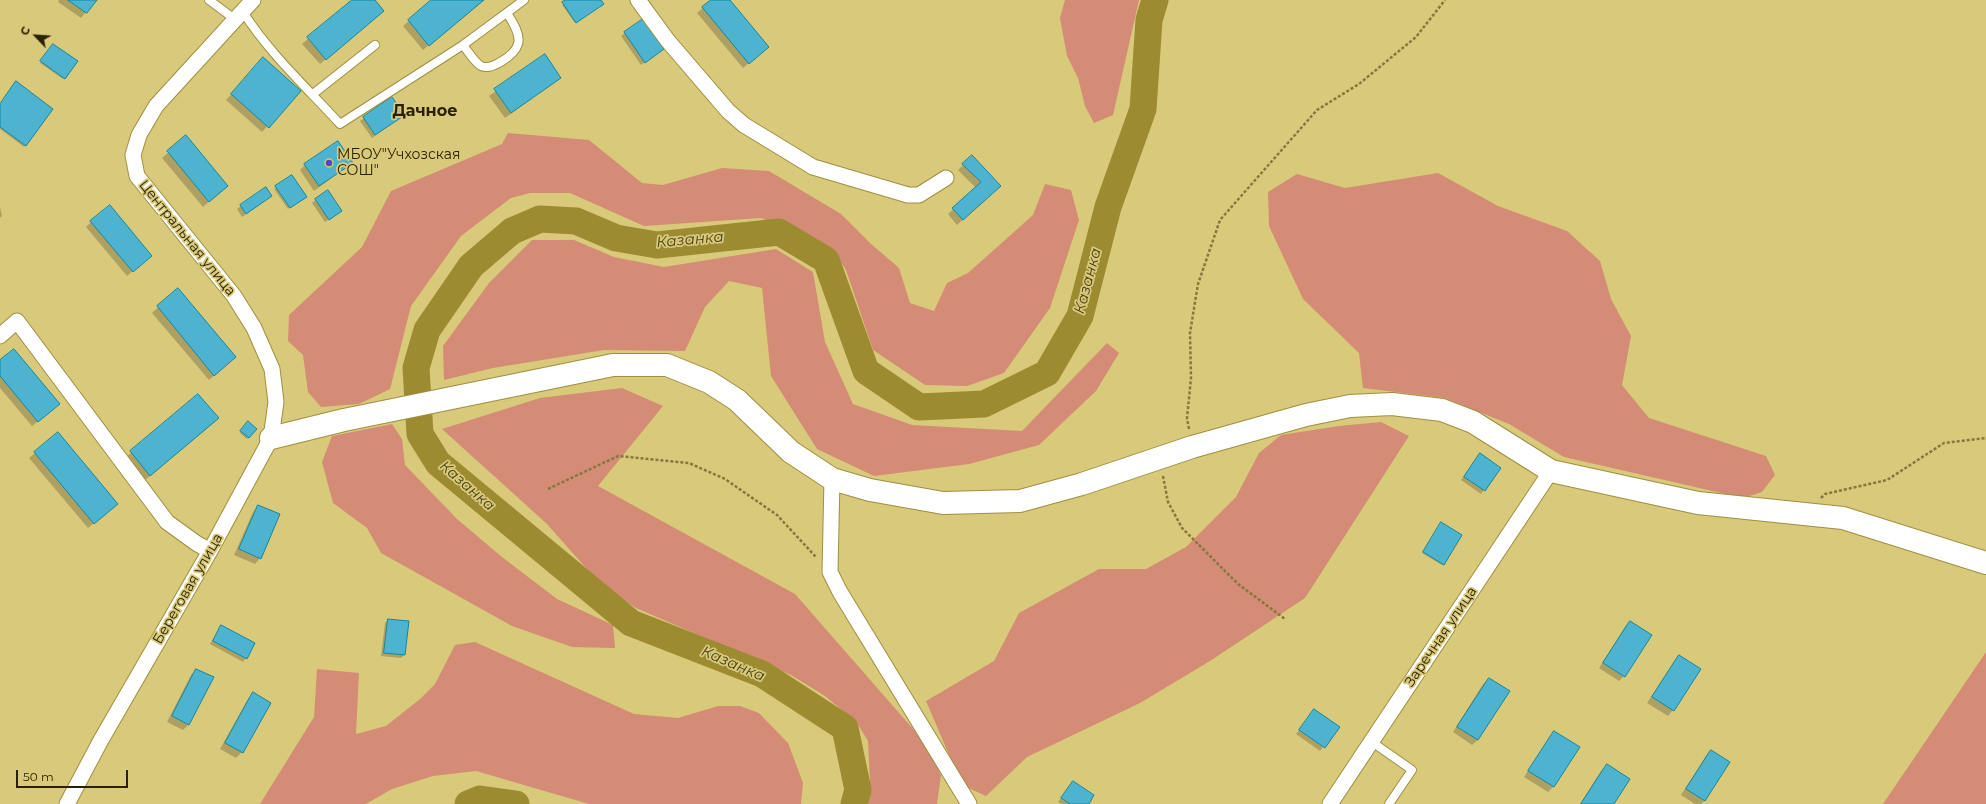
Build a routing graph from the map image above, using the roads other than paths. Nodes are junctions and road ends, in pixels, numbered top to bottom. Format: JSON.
{"nodes":[{"id":1,"x":209,"y":0,"type":"edge"},
{"id":2,"x":253,"y":0,"type":"edge"},
{"id":3,"x":524,"y":0,"type":"edge"},
{"id":4,"x":638,"y":0,"type":"edge"},
{"id":5,"x":507,"y":13,"type":"junction"},
{"id":6,"x":239,"y":16,"type":"junction"},
{"id":7,"x":375,"y":45,"type":"dead end"},
{"id":8,"x":463,"y":45,"type":"junction"},
{"id":9,"x":313,"y":94,"type":"junction"},
{"id":10,"x":946,"y":178,"type":"dead end"},
{"id":11,"x":0,"y":336,"type":"edge"},
{"id":12,"x":271,"y":438,"type":"junction"},
{"id":13,"x":1551,"y":471,"type":"junction"},
{"id":14,"x":832,"y":479,"type":"junction"},
{"id":15,"x":210,"y":551,"type":"junction"},
{"id":16,"x":1986,"y":563,"type":"edge"},
{"id":17,"x":1372,"y":742,"type":"junction"},
{"id":18,"x":67,"y":804,"type":"edge"},
{"id":19,"x":968,"y":804,"type":"edge"},
{"id":20,"x":1330,"y":804,"type":"edge"},
{"id":21,"x":1389,"y":804,"type":"edge"}],
"edges":[{"from":1,"to":6,"type":"lane"},
{"from":2,"to":6,"type":"street","name":"Центральная улица"},
{"from":3,"to":5,"type":"lane"},
{"from":4,"to":10,"type":"street"},
{"from":5,"to":8,"type":"lane"},
{"from":5,"to":8,"type":"lane"},
{"from":6,"to":9,"type":"lane"},
{"from":6,"to":12,"type":"street","name":"Центральная улица"},
{"from":7,"to":9,"type":"lane"},
{"from":8,"to":9,"type":"lane"},
{"from":11,"to":15,"type":"street"},
{"from":12,"to":14,"type":"street"},
{"from":12,"to":15,"type":"street","name":"Береговая улица"},
{"from":13,"to":14,"type":"street"},
{"from":13,"to":16,"type":"street"},
{"from":13,"to":17,"type":"street","name":"Заречная улица"},
{"from":14,"to":19,"type":"street"},
{"from":15,"to":18,"type":"street","name":"Береговая улица"},
{"from":17,"to":20,"type":"street","name":"Заречная улица"},
{"from":17,"to":21,"type":"lane"}]}
